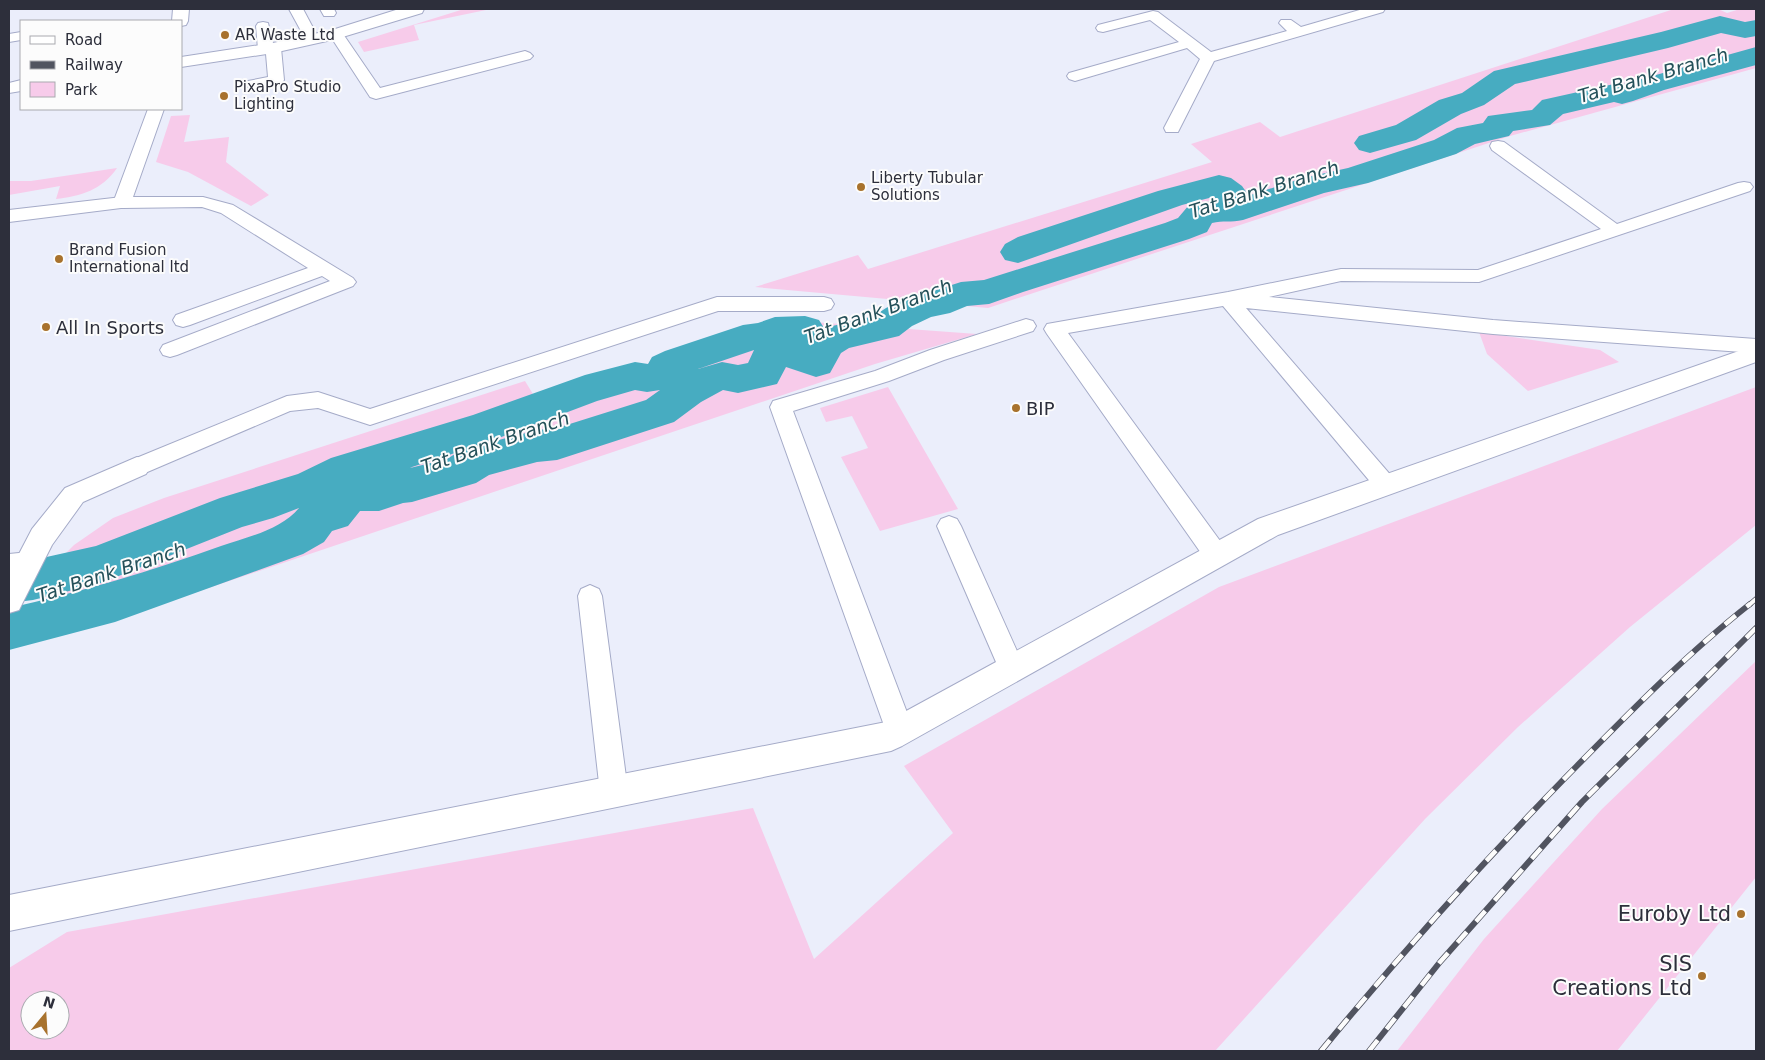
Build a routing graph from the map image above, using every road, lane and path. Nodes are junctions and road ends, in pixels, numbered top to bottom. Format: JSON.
{"nodes":[{"id":1,"x":296,"y":9,"type":"edge"},
{"id":2,"x":416,"y":9,"type":"edge"},
{"id":3,"x":1378,"y":9,"type":"edge"},
{"id":4,"x":1155,"y":11,"type":"edge"},
{"id":5,"x":1285,"y":23,"type":"dead end"},
{"id":6,"x":262,"y":26,"type":"dead end"},
{"id":7,"x":1104,"y":28,"type":"dead end"},
{"id":8,"x":1299,"y":32,"type":"junction"},
{"id":9,"x":336,"y":34,"type":"junction"},
{"id":10,"x":312,"y":39,"type":"junction"},
{"id":11,"x":1190,"y":44,"type":"junction"},
{"id":12,"x":269,"y":48,"type":"junction"},
{"id":13,"x":525,"y":56,"type":"dead end"},
{"id":14,"x":1208,"y":58,"type":"junction"},
{"id":15,"x":182,"y":62,"type":"edge"},
{"id":16,"x":1075,"y":76,"type":"dead end"},
{"id":17,"x":254,"y":84,"type":"dead end"},
{"id":18,"x":156,"y":110,"type":"edge"},
{"id":19,"x":1172,"y":128,"type":"dead end"},
{"id":20,"x":1498,"y":146,"type":"dead end"},
{"id":21,"x":1744,"y":187,"type":"dead end"},
{"id":22,"x":122,"y":203,"type":"junction"},
{"id":23,"x":9,"y":216,"type":"edge"},
{"id":24,"x":1615,"y":231,"type":"junction"},
{"id":25,"x":324,"y":269,"type":"junction"},
{"id":26,"x":1228,"y":298,"type":"junction"},
{"id":27,"x":824,"y":304,"type":"dead end"},
{"id":28,"x":183,"y":320,"type":"dead end"},
{"id":29,"x":992,"y":323,"type":"dead end"},
{"id":30,"x":1026,"y":326,"type":"junction"},
{"id":31,"x":1054,"y":329,"type":"junction"},
{"id":32,"x":1756,"y":346,"type":"edge"},
{"id":33,"x":170,"y":350,"type":"dead end"},
{"id":34,"x":1756,"y":352,"type":"edge"},
{"id":35,"x":137,"y":467,"type":"joint"},
{"id":36,"x":1386,"y":485,"type":"junction"},
{"id":37,"x":949,"y":526,"type":"dead end"},
{"id":38,"x":1217,"y":556,"type":"junction"},
{"id":39,"x":19,"y":563,"type":"edge"},
{"id":40,"x":590,"y":596,"type":"dead end"},
{"id":41,"x":9,"y":601,"type":"edge"},
{"id":42,"x":1012,"y":669,"type":"junction"},
{"id":43,"x":900,"y":731,"type":"junction"},
{"id":44,"x":614,"y":792,"type":"junction"},
{"id":45,"x":9,"y":913,"type":"edge"}],
"edges":[{"from":1,"to":10,"type":"lane"},
{"from":2,"to":9,"type":"street"},
{"from":3,"to":8,"type":"lane"},
{"from":4,"to":7,"type":"lane"},
{"from":4,"to":11,"type":"lane"},
{"from":5,"to":8,"type":"lane"},
{"from":6,"to":12,"type":"lane"},
{"from":8,"to":14,"type":"lane"},
{"from":9,"to":10,"type":"street"},
{"from":9,"to":13,"type":"lane"},
{"from":10,"to":12,"type":"street"},
{"from":11,"to":14,"type":"lane"},
{"from":11,"to":16,"type":"lane"},
{"from":12,"to":15,"type":"street"},
{"from":12,"to":17,"type":"lane"},
{"from":14,"to":19,"type":"lane"},
{"from":18,"to":22,"type":"lane"},
{"from":20,"to":24,"type":"lane"},
{"from":21,"to":24,"type":"lane"},
{"from":22,"to":23,"type":"street"},
{"from":22,"to":25,"type":"lane"},
{"from":24,"to":26,"type":"lane"},
{"from":25,"to":28,"type":"lane"},
{"from":25,"to":33,"type":"lane"},
{"from":26,"to":31,"type":"lane"},
{"from":26,"to":32,"type":"lane"},
{"from":26,"to":36,"type":"lane"},
{"from":27,"to":35,"type":"lane"},
{"from":29,"to":30,"type":"lane"},
{"from":30,"to":31,"type":"lane"},
{"from":30,"to":43,"type":"lane"},
{"from":31,"to":38,"type":"lane"},
{"from":34,"to":36,"type":"street"},
{"from":35,"to":39,"type":"street"},
{"from":36,"to":38,"type":"street"},
{"from":37,"to":42,"type":"lane"},
{"from":38,"to":42,"type":"street"},
{"from":39,"to":41,"type":"street"},
{"from":40,"to":44,"type":"lane"},
{"from":42,"to":43,"type":"street"},
{"from":43,"to":44,"type":"street"},
{"from":44,"to":45,"type":"street"}]}
